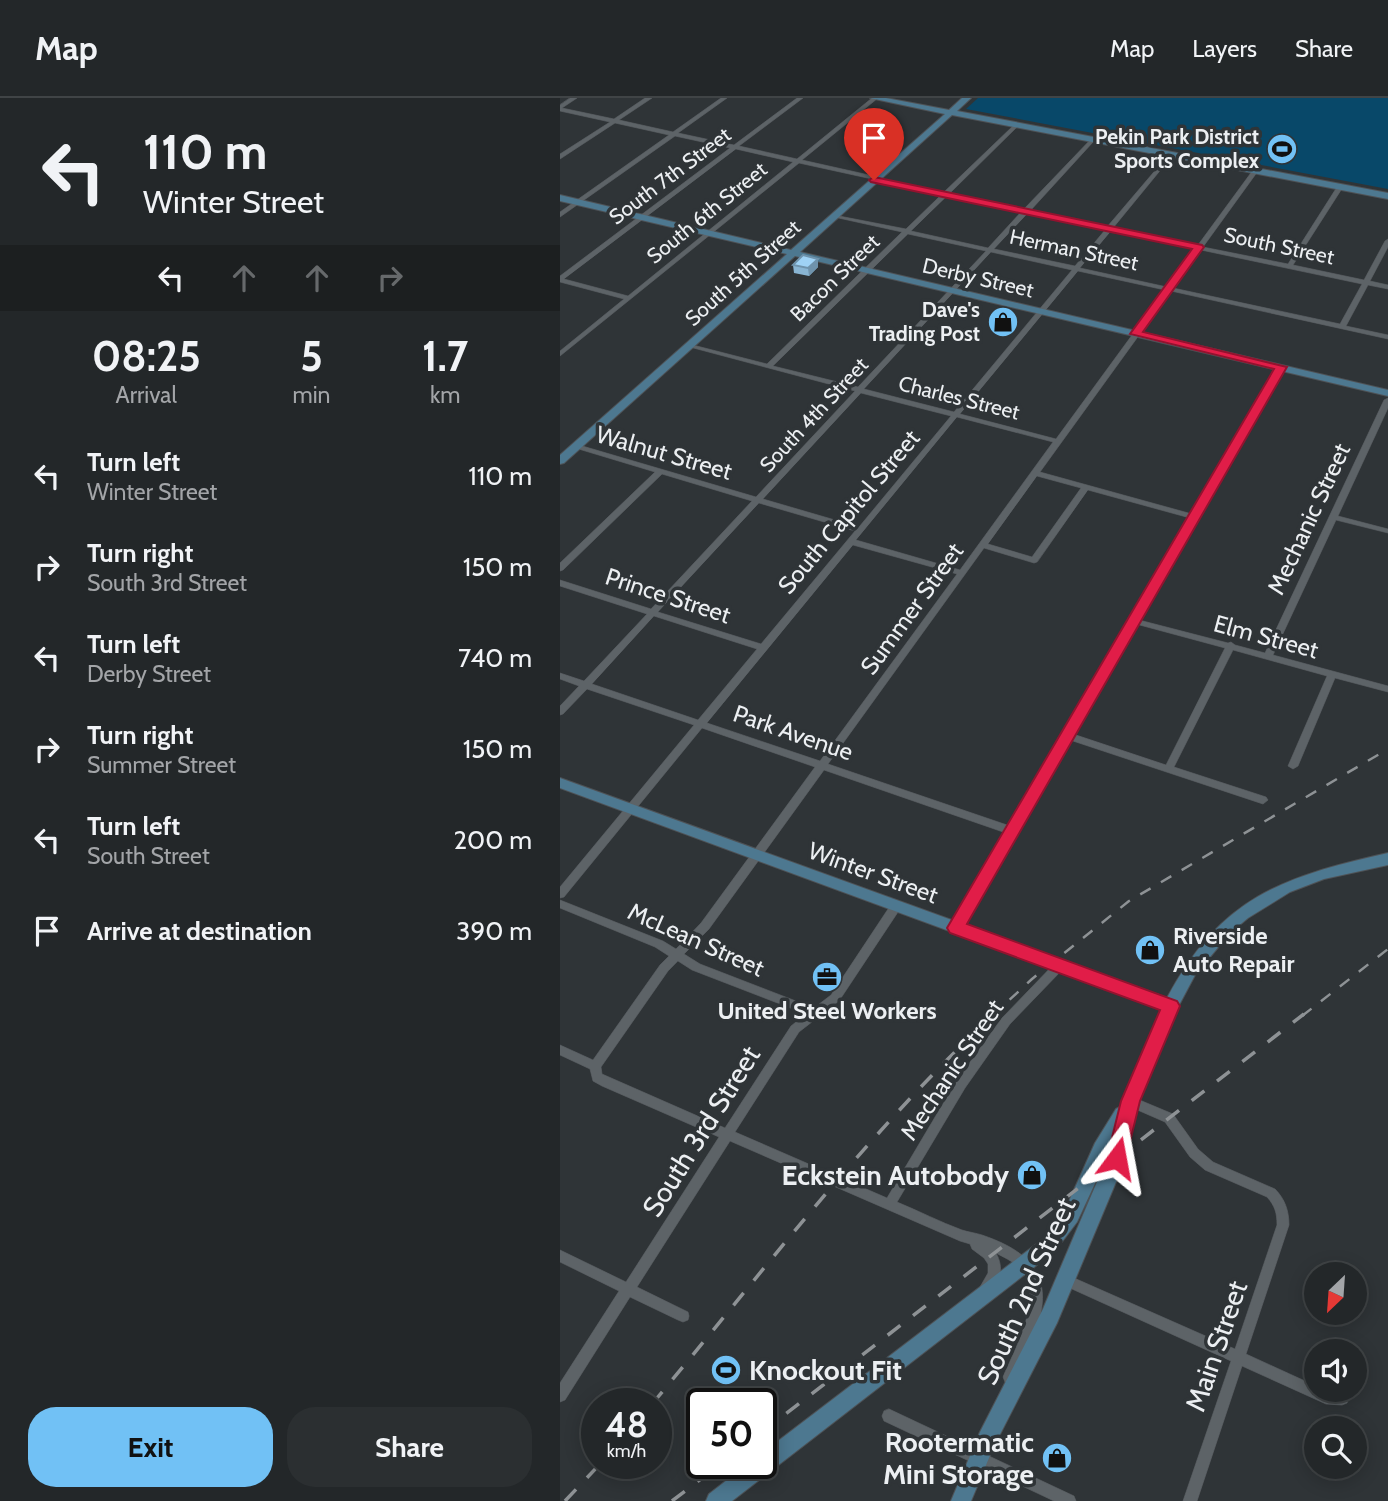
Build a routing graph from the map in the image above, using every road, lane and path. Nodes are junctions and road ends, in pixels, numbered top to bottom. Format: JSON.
{"nodes":[{"id":1,"x":574,"y":98,"type":"edge"},
{"id":2,"x":649,"y":98,"type":"edge"},
{"id":3,"x":724,"y":98,"type":"edge"},
{"id":4,"x":800,"y":98,"type":"edge"},
{"id":5,"x":875,"y":98,"type":"edge"},
{"id":6,"x":967,"y":98,"type":"edge"},
{"id":7,"x":560,"y":108,"type":"edge"},
{"id":8,"x":950,"y":113,"type":"junction"},
{"id":9,"x":614,"y":121,"type":"junction"},
{"id":10,"x":1015,"y":125,"type":"junction"},
{"id":11,"x":673,"y":134,"type":"junction"},
{"id":12,"x":1092,"y":140,"type":"junction"},
{"id":13,"x":735,"y":147,"type":"junction"},
{"id":14,"x":1170,"y":155,"type":"junction"},
{"id":15,"x":560,"y":157,"type":"edge"},
{"id":16,"x":798,"y":161,"type":"junction"},
{"id":17,"x":1255,"y":171,"type":"junction"},
{"id":18,"x":875,"y":179,"type":"junction"},
{"id":19,"x":1340,"y":187,"type":"junction"},
{"id":20,"x":944,"y":195,"type":"junction"},
{"id":21,"x":1388,"y":196,"type":"edge"},
{"id":22,"x":560,"y":198,"type":"edge"},
{"id":23,"x":578,"y":202,"type":"junction"},
{"id":24,"x":1026,"y":212,"type":"junction"},
{"id":25,"x":560,"y":215,"type":"edge"},
{"id":26,"x":836,"y":216,"type":"junction"},
{"id":27,"x":642,"y":218,"type":"junction"},
{"id":28,"x":1109,"y":230,"type":"junction"},
{"id":29,"x":908,"y":232,"type":"junction"},
{"id":30,"x":708,"y":234,"type":"junction"},
{"id":31,"x":1388,"y":241,"type":"edge"},
{"id":32,"x":1198,"y":247,"type":"junction"},
{"id":33,"x":990,"y":250,"type":"junction"},
{"id":34,"x":793,"y":254,"type":"junction"},
{"id":35,"x":1289,"y":267,"type":"junction"},
{"id":36,"x":1077,"y":269,"type":"junction"},
{"id":37,"x":867,"y":271,"type":"junction"},
{"id":38,"x":560,"y":280,"type":"edge"},
{"id":39,"x":1365,"y":283,"type":"junction"},
{"id":40,"x":1388,"y":287,"type":"edge"},
{"id":41,"x":1167,"y":288,"type":"junction"},
{"id":42,"x":953,"y":291,"type":"junction"},
{"id":43,"x":629,"y":298,"type":"junction"},
{"id":44,"x":1041,"y":312,"type":"junction"},
{"id":45,"x":1342,"y":327,"type":"junction"},
{"id":46,"x":1136,"y":334,"type":"junction"},
{"id":47,"x":1388,"y":337,"type":"edge"},
{"id":48,"x":690,"y":346,"type":"junction"},
{"id":49,"x":560,"y":354,"type":"edge"},
{"id":50,"x":769,"y":366,"type":"junction"},
{"id":51,"x":1281,"y":367,"type":"junction"},
{"id":52,"x":861,"y":390,"type":"junction"},
{"id":53,"x":1388,"y":393,"type":"edge"},
{"id":54,"x":1388,"y":400,"type":"edge"},
{"id":55,"x":957,"y":415,"type":"junction"},
{"id":56,"x":1058,"y":441,"type":"junction"},
{"id":57,"x":576,"y":447,"type":"junction"},
{"id":58,"x":560,"y":461,"type":"edge"},
{"id":59,"x":660,"y":472,"type":"junction"},
{"id":60,"x":1034,"y":473,"type":"junction"},
{"id":61,"x":1086,"y":488,"type":"junction"},
{"id":62,"x":757,"y":500,"type":"junction"},
{"id":63,"x":1195,"y":517,"type":"junction"},
{"id":64,"x":1332,"y":517,"type":"junction"},
{"id":65,"x":862,"y":530,"type":"junction"},
{"id":66,"x":1388,"y":531,"type":"edge"},
{"id":67,"x":853,"y":542,"type":"junction"},
{"id":68,"x":982,"y":545,"type":"junction"},
{"id":69,"x":560,"y":568,"type":"edge"},
{"id":70,"x":962,"y":573,"type":"junction"},
{"id":71,"x":560,"y":583,"type":"edge"},
{"id":72,"x":653,"y":613,"type":"junction"},
{"id":73,"x":1134,"y":621,"type":"junction"},
{"id":74,"x":1231,"y":645,"type":"junction"},
{"id":75,"x":763,"y":648,"type":"junction"},
{"id":76,"x":1268,"y":656,"type":"junction"},
{"id":77,"x":1332,"y":674,"type":"junction"},
{"id":78,"x":560,"y":676,"type":"edge"},
{"id":79,"x":586,"y":685,"type":"junction"},
{"id":80,"x":1388,"y":690,"type":"edge"},
{"id":81,"x":560,"y":712,"type":"edge"},
{"id":82,"x":701,"y":724,"type":"junction"},
{"id":83,"x":1068,"y":736,"type":"junction"},
{"id":84,"x":822,"y":765,"type":"junction"},
{"id":85,"x":1293,"y":766,"type":"dead end"},
{"id":86,"x":1169,"y":768,"type":"junction"},
{"id":87,"x":560,"y":783,"type":"edge"},
{"id":88,"x":1263,"y":800,"type":"dead end"},
{"id":89,"x":631,"y":809,"type":"junction"},
{"id":90,"x":1012,"y":831,"type":"junction"},
{"id":91,"x":757,"y":855,"type":"junction"},
{"id":92,"x":1388,"y":859,"type":"edge"},
{"id":93,"x":560,"y":894,"type":"edge"},
{"id":94,"x":560,"y":904,"type":"edge"},
{"id":95,"x":896,"y":905,"type":"junction"},
{"id":96,"x":956,"y":928,"type":"junction"},
{"id":97,"x":679,"y":956,"type":"junction"},
{"id":98,"x":1059,"y":966,"type":"junction"},
{"id":99,"x":1171,"y":1006,"type":"junction"},
{"id":100,"x":814,"y":1013,"type":"junction"},
{"id":101,"x":560,"y":1051,"type":"edge"},
{"id":102,"x":595,"y":1066,"type":"junction"},
{"id":103,"x":1130,"y":1101,"type":"junction"},
{"id":104,"x":729,"y":1134,"type":"junction"},
{"id":105,"x":889,"y":1205,"type":"junction"},
{"id":106,"x":964,"y":1237,"type":"junction"},
{"id":107,"x":560,"y":1256,"type":"edge"},
{"id":108,"x":1026,"y":1264,"type":"junction"},
{"id":109,"x":1065,"y":1280,"type":"junction"},
{"id":110,"x":629,"y":1289,"type":"junction"},
{"id":111,"x":966,"y":1310,"type":"junction"},
{"id":112,"x":683,"y":1316,"type":"dead end"},
{"id":113,"x":1239,"y":1358,"type":"junction"},
{"id":114,"x":1304,"y":1387,"type":"edge"},
{"id":115,"x":560,"y":1395,"type":"edge"},
{"id":116,"x":888,"y":1416,"type":"dead end"},
{"id":117,"x":988,"y":1439,"type":"junction"},
{"id":118,"x":979,"y":1458,"type":"junction"},
{"id":119,"x":716,"y":1501,"type":"edge"},
{"id":120,"x":961,"y":1501,"type":"edge"},
{"id":121,"x":1069,"y":1501,"type":"edge"},
{"id":122,"x":1190,"y":1501,"type":"edge"}],
"edges":[{"from":1,"to":7,"type":"street"},
{"from":2,"to":9,"type":"street"},
{"from":3,"to":11,"type":"street"},
{"from":4,"to":13,"type":"street","name":"South 7th Street"},
{"from":5,"to":8,"type":"street"},
{"from":5,"to":16,"type":"street","name":"South 6th Street"},
{"from":6,"to":8,"type":"street","name":"South 5th Street"},
{"from":7,"to":9,"type":"street","name":"South Street"},
{"from":8,"to":10,"type":"street"},
{"from":8,"to":18,"type":"street","name":"South 5th Street"},
{"from":9,"to":11,"type":"street","name":"South Street"},
{"from":9,"to":15,"type":"street"},
{"from":10,"to":12,"type":"street"},
{"from":10,"to":20,"type":"street","name":"Bacon Street"},
{"from":11,"to":13,"type":"street","name":"South Street"},
{"from":11,"to":23,"type":"street"},
{"from":12,"to":14,"type":"street"},
{"from":12,"to":24,"type":"street","name":"South 4th Street"},
{"from":13,"to":16,"type":"street","name":"South Street"},
{"from":13,"to":27,"type":"street","name":"South 7th Street"},
{"from":14,"to":17,"type":"street"},
{"from":14,"to":28,"type":"street","name":"South Capitol Street"},
{"from":16,"to":18,"type":"street","name":"South Street"},
{"from":16,"to":30,"type":"street","name":"South 6th Street"},
{"from":17,"to":19,"type":"street"},
{"from":17,"to":32,"type":"street","name":"Summer Street"},
{"from":18,"to":20,"type":"street","name":"South Street"},
{"from":18,"to":26,"type":"street","name":"South 5th Street"},
{"from":19,"to":21,"type":"street"},
{"from":19,"to":35,"type":"street"},
{"from":20,"to":24,"type":"street","name":"South Street"},
{"from":20,"to":29,"type":"street","name":"Bacon Street"},
{"from":22,"to":23,"type":"street","name":"Derby Street"},
{"from":23,"to":25,"type":"street"},
{"from":23,"to":27,"type":"street","name":"Derby Street"},
{"from":24,"to":28,"type":"street","name":"South Street"},
{"from":24,"to":33,"type":"street","name":"South 4th Street"},
{"from":26,"to":29,"type":"street","name":"Herman Street"},
{"from":26,"to":34,"type":"street","name":"South 5th Street"},
{"from":27,"to":30,"type":"street","name":"Derby Street"},
{"from":27,"to":38,"type":"street","name":"South 7th Street"},
{"from":28,"to":32,"type":"street","name":"South Street"},
{"from":28,"to":36,"type":"street","name":"South Capitol Street"},
{"from":29,"to":33,"type":"street","name":"Herman Street"},
{"from":29,"to":37,"type":"street","name":"Bacon Street"},
{"from":30,"to":34,"type":"street","name":"Derby Street"},
{"from":30,"to":43,"type":"street","name":"South 6th Street"},
{"from":31,"to":39,"type":"street"},
{"from":32,"to":35,"type":"street","name":"South Street"},
{"from":32,"to":41,"type":"street","name":"Summer Street"},
{"from":33,"to":36,"type":"street","name":"Herman Street"},
{"from":33,"to":42,"type":"street","name":"South 4th Street"},
{"from":34,"to":37,"type":"street","name":"Derby Street"},
{"from":34,"to":48,"type":"street","name":"South 5th Street"},
{"from":35,"to":39,"type":"street","name":"South Street"},
{"from":36,"to":41,"type":"street","name":"Herman Street"},
{"from":36,"to":44,"type":"street","name":"South Capitol Street"},
{"from":37,"to":42,"type":"street","name":"Derby Street"},
{"from":37,"to":50,"type":"street","name":"Bacon Street"},
{"from":38,"to":43,"type":"street"},
{"from":39,"to":40,"type":"street","name":"South Street"},
{"from":39,"to":45,"type":"street"},
{"from":41,"to":45,"type":"street","name":"Herman Street"},
{"from":41,"to":46,"type":"street","name":"Summer Street"},
{"from":42,"to":44,"type":"street","name":"Derby Street"},
{"from":42,"to":52,"type":"street","name":"South 4th Street"},
{"from":43,"to":49,"type":"street","name":"South 6th Street"},
{"from":44,"to":46,"type":"street","name":"Derby Street"},
{"from":44,"to":55,"type":"street","name":"South Capitol Street"},
{"from":45,"to":47,"type":"street","name":"Herman Street"},
{"from":46,"to":51,"type":"street","name":"Derby Street"},
{"from":46,"to":56,"type":"street","name":"Summer Street"},
{"from":48,"to":50,"type":"street","name":"Charles Street"},
{"from":48,"to":57,"type":"street","name":"South 5th Street"},
{"from":50,"to":52,"type":"street","name":"Charles Street"},
{"from":51,"to":53,"type":"street","name":"Derby Street"},
{"from":51,"to":63,"type":"street"},
{"from":52,"to":55,"type":"street","name":"Charles Street"},
{"from":52,"to":62,"type":"street","name":"South 4th Street"},
{"from":54,"to":64,"type":"street","name":"Mechanic Street"},
{"from":55,"to":56,"type":"street","name":"Charles Street"},
{"from":55,"to":65,"type":"street","name":"South Capitol Street"},
{"from":56,"to":60,"type":"street","name":"Summer Street"},
{"from":57,"to":58,"type":"street","name":"South 5th Street"},
{"from":57,"to":59,"type":"street","name":"Walnut Street"},
{"from":59,"to":62,"type":"street","name":"Walnut Street"},
{"from":59,"to":69,"type":"street"},
{"from":60,"to":61,"type":"street"},
{"from":60,"to":68,"type":"street","name":"Summer Street"},
{"from":61,"to":63,"type":"street"},
{"from":61,"to":68,"type":"street"},
{"from":62,"to":65,"type":"street","name":"Walnut Street"},
{"from":62,"to":72,"type":"street","name":"South 4th Street"},
{"from":63,"to":73,"type":"street"},
{"from":64,"to":66,"type":"street"},
{"from":64,"to":76,"type":"street","name":"Mechanic Street"},
{"from":65,"to":67,"type":"street","name":"South Capitol Street"},
{"from":67,"to":70,"type":"street"},
{"from":67,"to":75,"type":"street","name":"South Capitol Street"},
{"from":68,"to":70,"type":"street","name":"Summer Street"},
{"from":70,"to":84,"type":"street","name":"Summer Street"},
{"from":71,"to":72,"type":"street","name":"Prince Street"},
{"from":72,"to":75,"type":"street","name":"Prince Street"},
{"from":72,"to":79,"type":"street","name":"South 4th Street"},
{"from":73,"to":74,"type":"street","name":"Elm Street"},
{"from":73,"to":83,"type":"street"},
{"from":74,"to":76,"type":"street","name":"Elm Street"},
{"from":74,"to":86,"type":"street"},
{"from":75,"to":82,"type":"street","name":"South Capitol Street"},
{"from":76,"to":77,"type":"street","name":"Elm Street"},
{"from":77,"to":80,"type":"street","name":"Elm Street"},
{"from":77,"to":85,"type":"street"},
{"from":78,"to":79,"type":"street","name":"Park Avenue"},
{"from":79,"to":81,"type":"street","name":"South 4th Street"},
{"from":79,"to":82,"type":"street","name":"Park Avenue"},
{"from":82,"to":84,"type":"street","name":"Park Avenue"},
{"from":82,"to":89,"type":"street","name":"South Capitol Street"},
{"from":83,"to":86,"type":"street"},
{"from":83,"to":90,"type":"street"},
{"from":84,"to":90,"type":"street","name":"Park Avenue"},
{"from":84,"to":91,"type":"street","name":"Summer Street"},
{"from":86,"to":88,"type":"street"},
{"from":87,"to":89,"type":"street","name":"Winter Street"},
{"from":89,"to":91,"type":"street","name":"Winter Street"},
{"from":89,"to":93,"type":"street","name":"South Capitol Street"},
{"from":90,"to":96,"type":"street"},
{"from":91,"to":95,"type":"street","name":"Winter Street"},
{"from":91,"to":97,"type":"street","name":"Summer Street"},
{"from":92,"to":99,"type":"street","name":"South 2nd Street"},
{"from":94,"to":97,"type":"street","name":"McLean Street"},
{"from":95,"to":96,"type":"street","name":"Winter Street"},
{"from":95,"to":100,"type":"street","name":"South 3rd Street"},
{"from":96,"to":98,"type":"street","name":"Winter Street"},
{"from":97,"to":100,"type":"street","name":"McLean Street"},
{"from":97,"to":102,"type":"street","name":"Summer Street"},
{"from":98,"to":99,"type":"street","name":"Winter Street"},
{"from":98,"to":105,"type":"street","name":"Mechanic Street"},
{"from":99,"to":103,"type":"street","name":"South 2nd Street"},
{"from":100,"to":104,"type":"street","name":"South 3rd Street"},
{"from":101,"to":102,"type":"street"},
{"from":102,"to":104,"type":"street"},
{"from":103,"to":108,"type":"street"},
{"from":103,"to":109,"type":"street","name":"South 2nd Street"},
{"from":103,"to":113,"type":"street","name":"Main Street"},
{"from":104,"to":105,"type":"street"},
{"from":104,"to":110,"type":"street","name":"South 3rd Street"},
{"from":105,"to":106,"type":"street"},
{"from":106,"to":108,"type":"street"},
{"from":106,"to":111,"type":"street"},
{"from":107,"to":110,"type":"street"},
{"from":108,"to":111,"type":"street"},
{"from":108,"to":117,"type":"street"},
{"from":109,"to":113,"type":"street"},
{"from":109,"to":117,"type":"street","name":"South 2nd Street"},
{"from":110,"to":112,"type":"street"},
{"from":110,"to":115,"type":"street","name":"South 3rd Street"},
{"from":111,"to":119,"type":"street"},
{"from":113,"to":114,"type":"street"},
{"from":113,"to":122,"type":"street","name":"Main Street"},
{"from":116,"to":118,"type":"street"},
{"from":117,"to":118,"type":"street","name":"South 2nd Street"},
{"from":118,"to":120,"type":"street","name":"South 2nd Street"},
{"from":118,"to":121,"type":"street"}]}
